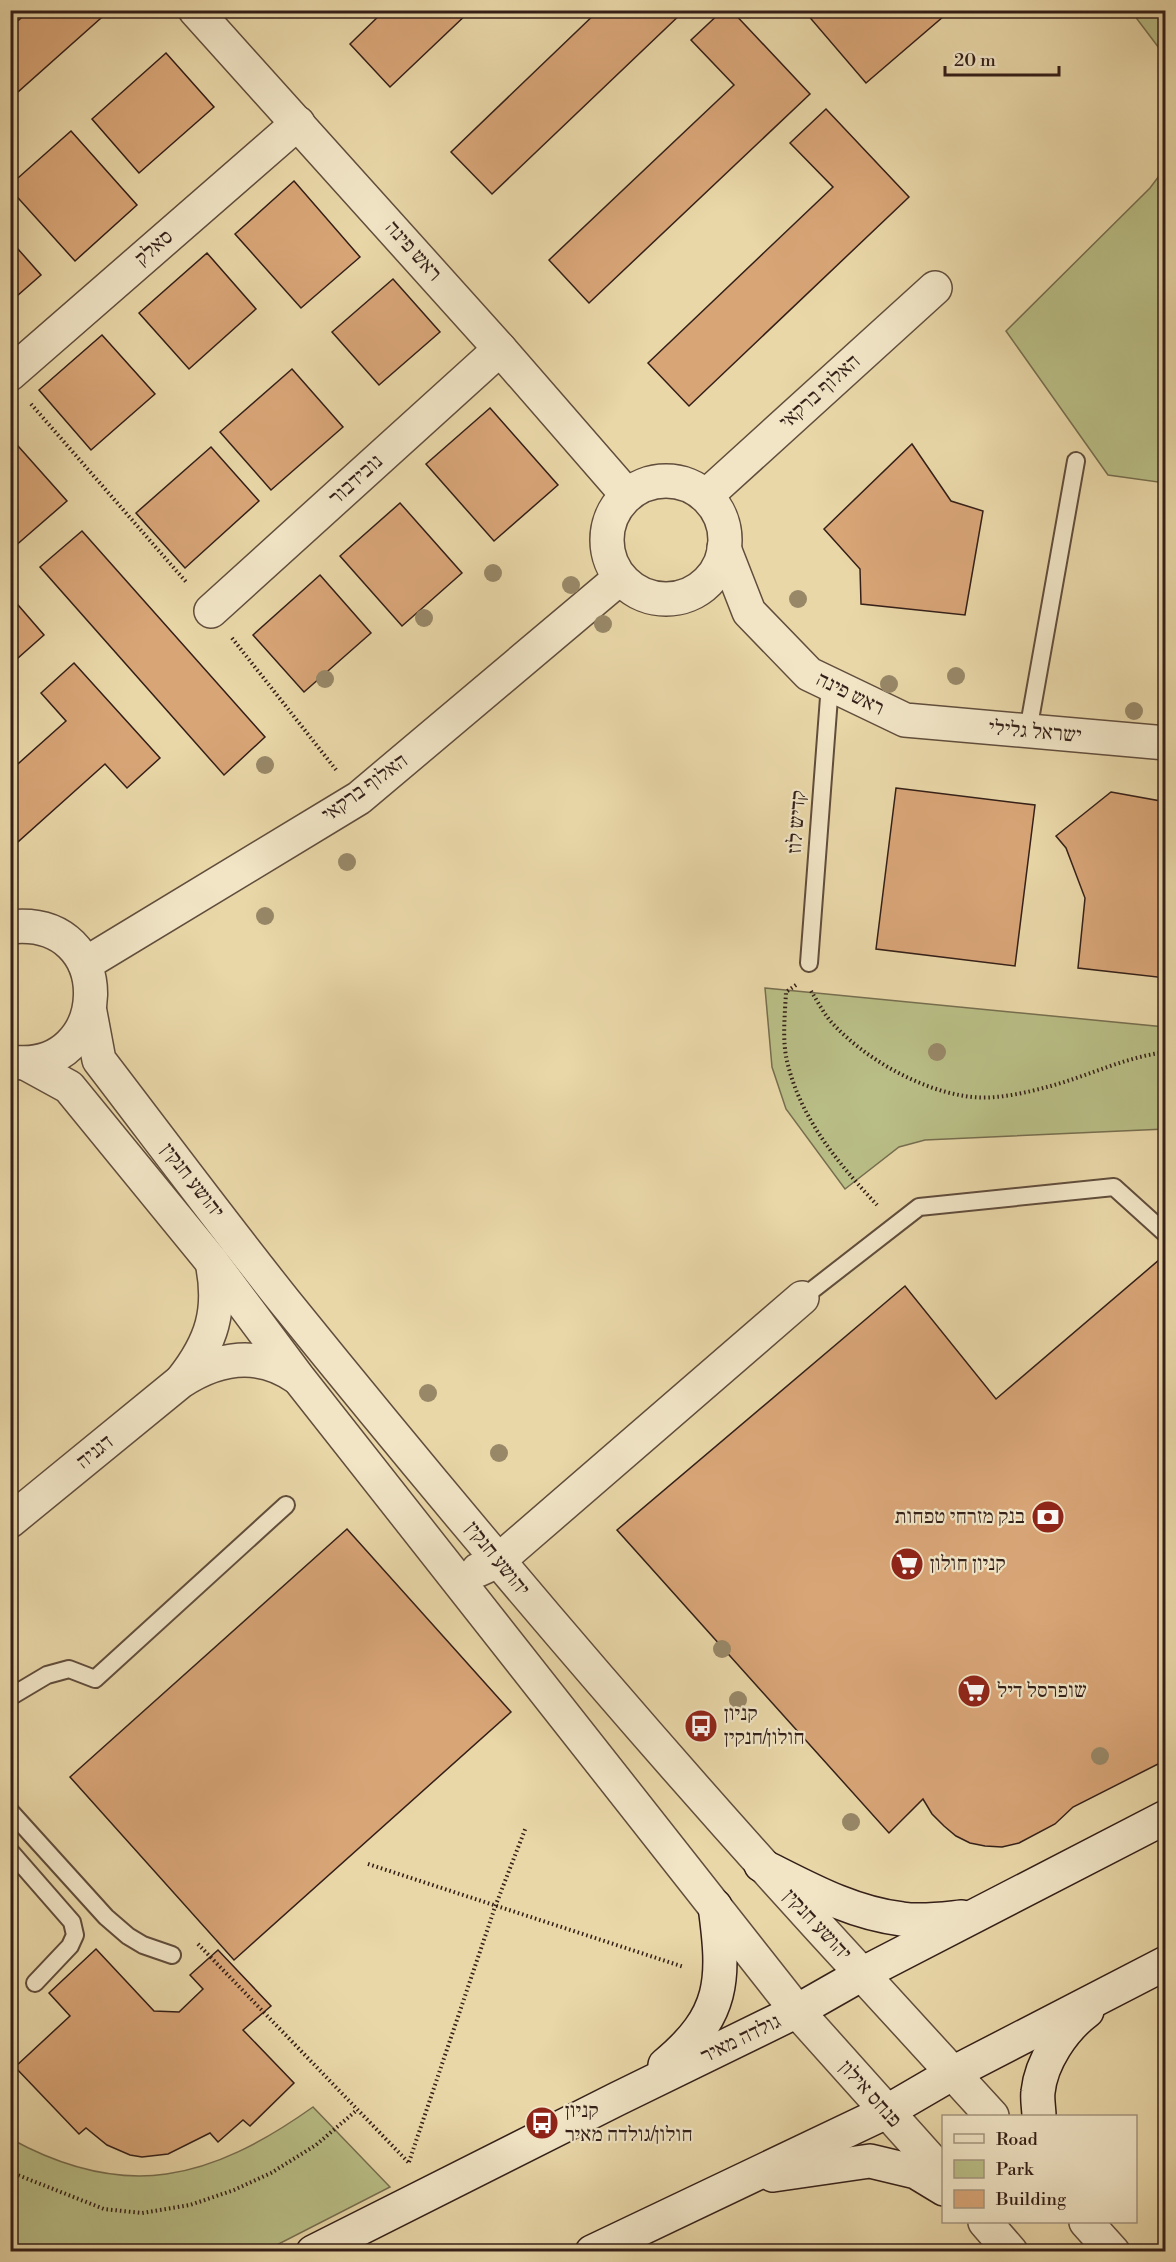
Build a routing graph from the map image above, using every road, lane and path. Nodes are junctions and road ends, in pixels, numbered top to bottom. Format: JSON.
{"nodes":[{"id":1,"x":195,"y":10,"type":"edge"},
{"id":2,"x":298,"y":123,"type":"junction"},
{"id":3,"x":934,"y":288,"type":"dead end"},
{"id":4,"x":500,"y":349,"type":"junction"},
{"id":5,"x":10,"y":374,"type":"edge"},
{"id":6,"x":1076,"y":461,"type":"dead end"},
{"id":7,"x":627,"y":495,"type":"junction"},
{"id":8,"x":706,"y":496,"type":"junction"},
{"id":9,"x":724,"y":548,"type":"junction"},
{"id":10,"x":620,"y":578,"type":"junction"},
{"id":11,"x":676,"y":598,"type":"junction"},
{"id":12,"x":212,"y":611,"type":"dead end"},
{"id":13,"x":749,"y":612,"type":"junction"},
{"id":14,"x":830,"y":684,"type":"junction"},
{"id":15,"x":905,"y":720,"type":"joint"},
{"id":16,"x":1028,"y":731,"type":"junction"},
{"id":17,"x":1166,"y":743,"type":"edge"},
{"id":18,"x":10,"y":927,"type":"edge"},
{"id":19,"x":809,"y":963,"type":"joint"},
{"id":20,"x":85,"y":964,"type":"junction"},
{"id":21,"x":805,"y":980,"type":"junction"},
{"id":22,"x":90,"y":1012,"type":"junction"},
{"id":23,"x":1166,"y":1052,"type":"edge"},
{"id":24,"x":19,"y":1063,"type":"edge"},
{"id":25,"x":896,"y":1226,"type":"junction"},
{"id":26,"x":1166,"y":1234,"type":"edge"},
{"id":27,"x":212,"y":1262,"type":"junction"},
{"id":28,"x":802,"y":1298,"type":"joint"},
{"id":29,"x":300,"y":1380,"type":"junction"},
{"id":30,"x":180,"y":1382,"type":"junction"},
{"id":31,"x":286,"y":1505,"type":"dead end"},
{"id":32,"x":10,"y":1521,"type":"edge"},
{"id":33,"x":477,"y":1534,"type":"junction"},
{"id":34,"x":527,"y":1536,"type":"junction"},
{"id":35,"x":498,"y":1562,"type":"junction"},
{"id":36,"x":444,"y":1563,"type":"junction"},
{"id":37,"x":518,"y":1586,"type":"junction"},
{"id":38,"x":10,"y":1697,"type":"edge"},
{"id":39,"x":10,"y":1811,"type":"edge"},
{"id":40,"x":1166,"y":1817,"type":"edge"},
{"id":41,"x":526,"y":1827,"type":"dead end"},
{"id":42,"x":10,"y":1851,"type":"edge"},
{"id":43,"x":368,"y":1864,"type":"dead end"},
{"id":44,"x":761,"y":1865,"type":"junction"},
{"id":45,"x":715,"y":1906,"type":"junction"},
{"id":46,"x":495,"y":1907,"type":"junction"},
{"id":47,"x":976,"y":1916,"type":"junction"},
{"id":48,"x":172,"y":1955,"type":"joint"},
{"id":49,"x":1166,"y":1963,"type":"edge"},
{"id":50,"x":862,"y":1974,"type":"junction"},
{"id":51,"x":720,"y":1978,"type":"junction"},
{"id":52,"x":35,"y":1983,"type":"dead end"},
{"id":53,"x":1116,"y":1988,"type":"junction"},
{"id":54,"x":797,"y":2011,"type":"junction"},
{"id":55,"x":953,"y":2073,"type":"junction"},
{"id":56,"x":617,"y":2099,"type":"junction"},
{"id":57,"x":357,"y":2110,"type":"junction"},
{"id":58,"x":886,"y":2112,"type":"junction"},
{"id":59,"x":991,"y":2115,"type":"edge"},
{"id":60,"x":1040,"y":2115,"type":"edge"},
{"id":61,"x":409,"y":2163,"type":"junction"},
{"id":62,"x":10,"y":2172,"type":"edge"},
{"id":63,"x":942,"y":2173,"type":"edge"},
{"id":64,"x":942,"y":2188,"type":"edge"},
{"id":65,"x":434,"y":2191,"type":"junction"},
{"id":66,"x":714,"y":2193,"type":"junction"},
{"id":67,"x":394,"y":2211,"type":"junction"},
{"id":68,"x":986,"y":2223,"type":"edge"},
{"id":69,"x":1087,"y":2223,"type":"edge"},
{"id":70,"x":10,"y":2243,"type":"edge"},
{"id":71,"x":1147,"y":2247,"type":"dead end"},
{"id":72,"x":1166,"y":2248,"type":"edge"},
{"id":73,"x":25,"y":2252,"type":"edge"},
{"id":74,"x":313,"y":2252,"type":"edge"},
{"id":75,"x":592,"y":2252,"type":"edge"},
{"id":76,"x":1011,"y":2252,"type":"edge"},
{"id":77,"x":1113,"y":2252,"type":"edge"}],
"edges":[{"from":1,"to":2,"type":"street","name":"ראש פינה"},
{"from":2,"to":4,"type":"street","name":"ראש פינה"},
{"from":2,"to":5,"type":"street","name":"סאלק"},
{"from":3,"to":8,"type":"street","name":"האלוף ברקאי"},
{"from":4,"to":7,"type":"street","name":"ראש פינה"},
{"from":4,"to":12,"type":"street","name":"נובידבור"},
{"from":6,"to":16,"type":"lane"},
{"from":7,"to":8,"type":"street"},
{"from":7,"to":10,"type":"street"},
{"from":8,"to":9,"type":"street"},
{"from":9,"to":11,"type":"street"},
{"from":9,"to":13,"type":"street","name":"ראש פינה"},
{"from":10,"to":11,"type":"street"},
{"from":10,"to":20,"type":"street","name":"האלוף ברקאי"},
{"from":11,"to":13,"type":"street"},
{"from":13,"to":14,"type":"street","name":"ראש פינה"},
{"from":14,"to":15,"type":"street","name":"ראש פינה"},
{"from":14,"to":19,"type":"lane","name":"קדיש לוז"},
{"from":15,"to":16,"type":"street","name":"ישראל גלילי"},
{"from":16,"to":17,"type":"street","name":"ישראל גלילי"},
{"from":18,"to":20,"type":"street"},
{"from":19,"to":21,"type":"path"},
{"from":20,"to":22,"type":"street","name":"יהושע חנקין"},
{"from":21,"to":23,"type":"path"},
{"from":21,"to":25,"type":"path"},
{"from":22,"to":24,"type":"street"},
{"from":22,"to":33,"type":"street","name":"יהושע חנקין"},
{"from":24,"to":27,"type":"street","name":"יהושע חנקין"},
{"from":25,"to":26,"type":"lane"},
{"from":25,"to":28,"type":"lane"},
{"from":27,"to":29,"type":"street","name":"יהושע חנקין"},
{"from":27,"to":30,"type":"street","name":"דגניה"},
{"from":28,"to":34,"type":"street"},
{"from":29,"to":30,"type":"street","name":"דגניה"},
{"from":29,"to":36,"type":"street","name":"יהושע חנקין"},
{"from":30,"to":32,"type":"street","name":"דגניה"},
{"from":31,"to":38,"type":"lane"},
{"from":33,"to":34,"type":"street"},
{"from":33,"to":35,"type":"street","name":"יהושע חנקין"},
{"from":34,"to":35,"type":"street"},
{"from":34,"to":37,"type":"street"},
{"from":35,"to":36,"type":"street"},
{"from":35,"to":37,"type":"street","name":"יהושע חנקין"},
{"from":36,"to":45,"type":"street","name":"יהושע חנקין"},
{"from":37,"to":44,"type":"street","name":"יהושע חנקין"},
{"from":39,"to":48,"type":"lane"},
{"from":40,"to":47,"type":"street","name":"גולדה מאיר"},
{"from":41,"to":46,"type":"path"},
{"from":42,"to":52,"type":"lane"},
{"from":43,"to":46,"type":"path"},
{"from":44,"to":47,"type":"street"},
{"from":44,"to":50,"type":"street","name":"יהושע חנקין"},
{"from":45,"to":51,"type":"street"},
{"from":45,"to":54,"type":"street","name":"יהושע חנקין"},
{"from":46,"to":51,"type":"path"},
{"from":46,"to":61,"type":"path"},
{"from":47,"to":50,"type":"street","name":"גולדה מאיר"},
{"from":48,"to":57,"type":"path"},
{"from":49,"to":53,"type":"street"},
{"from":50,"to":54,"type":"street","name":"גולדה מאיר"},
{"from":50,"to":55,"type":"street","name":"יהושע חנקין"},
{"from":51,"to":56,"type":"street"},
{"from":53,"to":55,"type":"street"},
{"from":53,"to":60,"type":"street"},
{"from":54,"to":56,"type":"street","name":"גולדה מאיר"},
{"from":54,"to":58,"type":"street","name":"פנחס אילון"},
{"from":55,"to":58,"type":"street"},
{"from":55,"to":59,"type":"street"},
{"from":56,"to":65,"type":"street","name":"גולדה מאיר"},
{"from":57,"to":61,"type":"path"},
{"from":57,"to":62,"type":"path"},
{"from":58,"to":63,"type":"street","name":"פנחס אילון"},
{"from":58,"to":66,"type":"street"},
{"from":61,"to":65,"type":"path"},
{"from":61,"to":67,"type":"path"},
{"from":64,"to":66,"type":"street"},
{"from":65,"to":67,"type":"street","name":"גולדה מאיר"},
{"from":66,"to":75,"type":"street"},
{"from":67,"to":74,"type":"street","name":"גולדה מאיר"},
{"from":68,"to":76,"type":"street"},
{"from":69,"to":77,"type":"street"},
{"from":70,"to":73,"type":"path"},
{"from":71,"to":72,"type":"path"}]}
